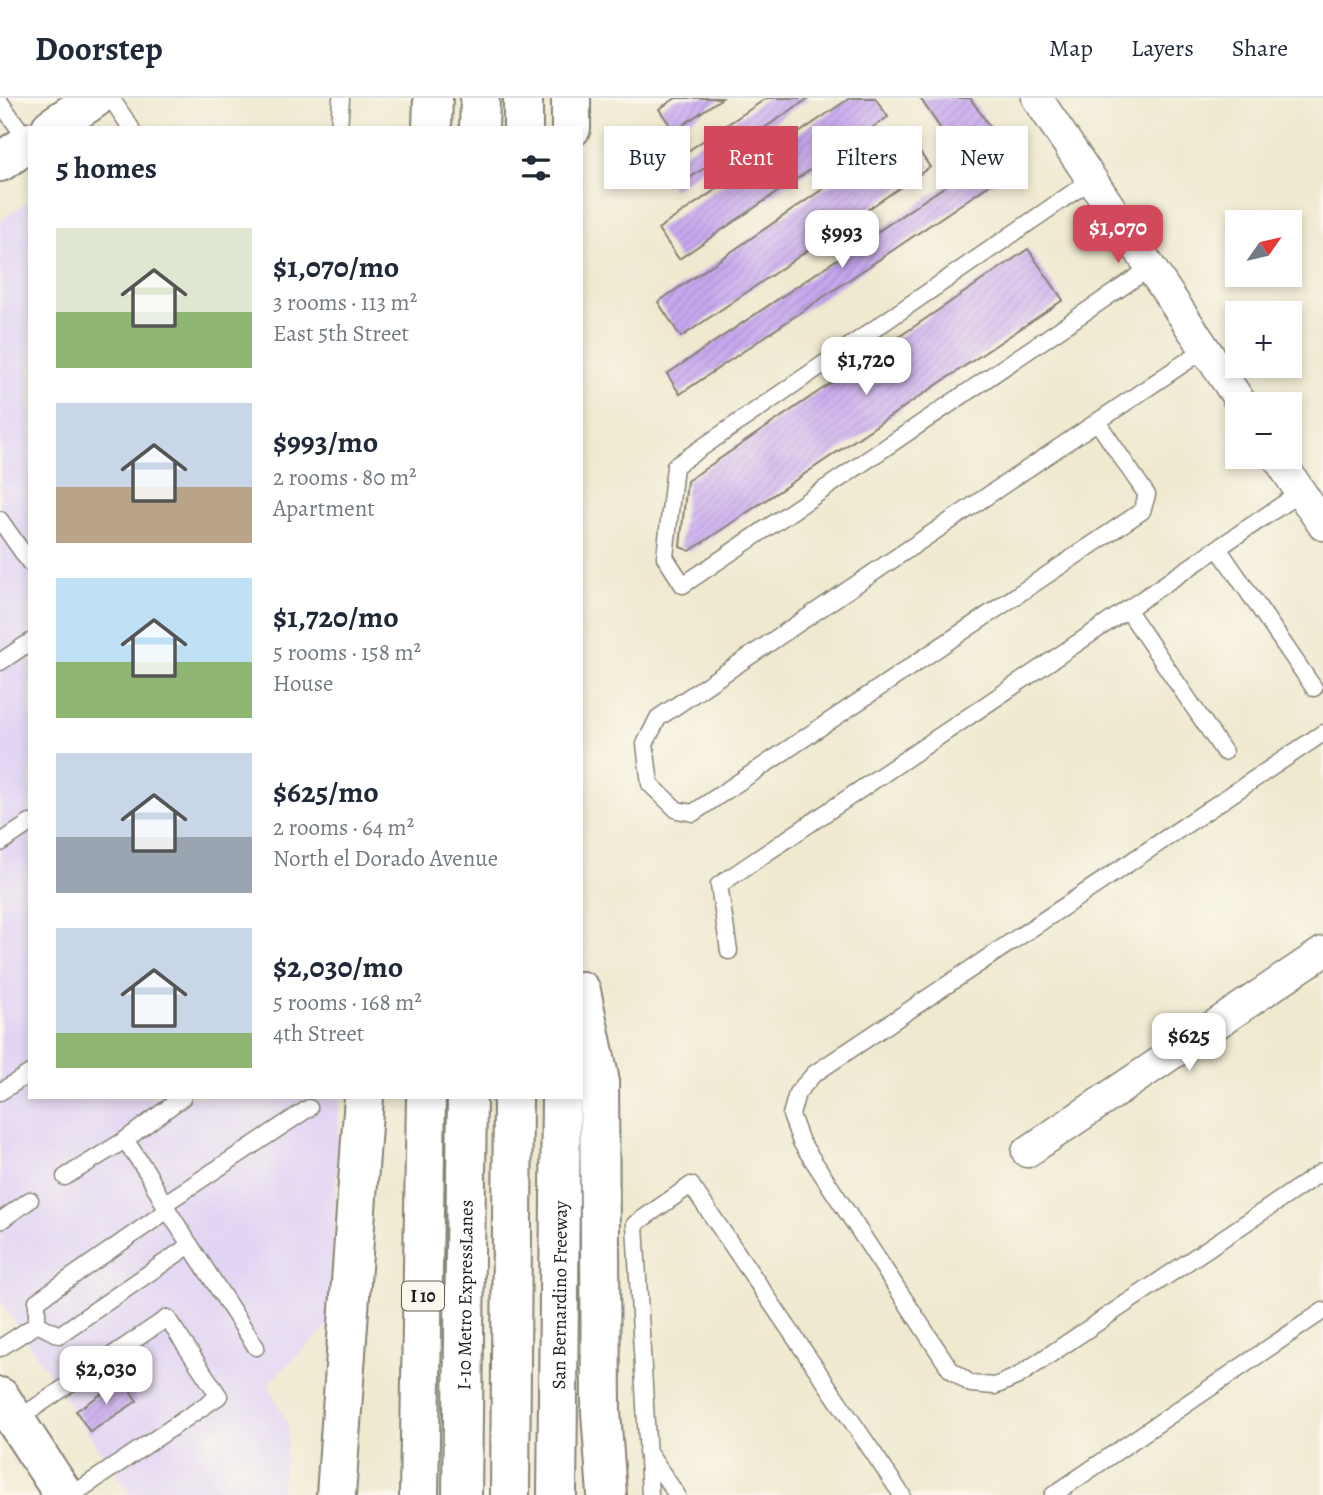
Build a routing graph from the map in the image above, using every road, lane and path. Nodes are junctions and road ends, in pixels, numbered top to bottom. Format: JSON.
{"nodes":[{"id":1,"x":111,"y":98,"type":"edge"},
{"id":2,"x":341,"y":98,"type":"edge"},
{"id":3,"x":432,"y":98,"type":"edge"},
{"id":4,"x":480,"y":98,"type":"edge"},
{"id":5,"x":523,"y":98,"type":"edge"},
{"id":6,"x":571,"y":98,"type":"edge"},
{"id":7,"x":1037,"y":98,"type":"edge"},
{"id":8,"x":0,"y":102,"type":"edge"},
{"id":9,"x":32,"y":126,"type":"edge"},
{"id":10,"x":130,"y":126,"type":"edge"},
{"id":11,"x":339,"y":126,"type":"edge"},
{"id":12,"x":432,"y":126,"type":"edge"},
{"id":13,"x":480,"y":126,"type":"edge"},
{"id":14,"x":523,"y":126,"type":"edge"},
{"id":15,"x":571,"y":126,"type":"edge"},
{"id":16,"x":1091,"y":180,"type":"junction"},
{"id":17,"x":1150,"y":268,"type":"junction"},
{"id":18,"x":1205,"y":349,"type":"junction"},
{"id":19,"x":1234,"y":392,"type":"edge"},
{"id":20,"x":1098,"y":423,"type":"junction"},
{"id":21,"x":1285,"y":469,"type":"edge"},
{"id":22,"x":1301,"y":492,"type":"junction"},
{"id":23,"x":0,"y":520,"type":"edge"},
{"id":24,"x":1323,"y":525,"type":"edge"},
{"id":25,"x":1218,"y":548,"type":"junction"},
{"id":26,"x":28,"y":560,"type":"edge"},
{"id":27,"x":1127,"y":609,"type":"junction"},
{"id":28,"x":28,"y":643,"type":"edge"},
{"id":29,"x":0,"y":662,"type":"edge"},
{"id":30,"x":1314,"y":688,"type":"dead end"},
{"id":31,"x":1323,"y":733,"type":"edge"},
{"id":32,"x":1224,"y":752,"type":"dead end"},
{"id":33,"x":28,"y":824,"type":"edge"},
{"id":34,"x":0,"y":843,"type":"edge"},
{"id":35,"x":729,"y":951,"type":"dead end"},
{"id":36,"x":1323,"y":952,"type":"edge"},
{"id":37,"x":583,"y":1001,"type":"edge"},
{"id":38,"x":28,"y":1074,"type":"edge"},
{"id":39,"x":0,"y":1092,"type":"edge"},
{"id":40,"x":180,"y":1099,"type":"edge"},
{"id":41,"x":364,"y":1099,"type":"edge"},
{"id":42,"x":426,"y":1099,"type":"edge"},
{"id":43,"x":467,"y":1099,"type":"edge"},
{"id":44,"x":513,"y":1099,"type":"edge"},
{"id":45,"x":561,"y":1099,"type":"edge"},
{"id":46,"x":309,"y":1108,"type":"dead end"},
{"id":47,"x":125,"y":1140,"type":"junction"},
{"id":48,"x":1027,"y":1152,"type":"dead end"},
{"id":49,"x":1323,"y":1171,"type":"edge"},
{"id":50,"x":65,"y":1177,"type":"dead end"},
{"id":51,"x":30,"y":1200,"type":"dead end"},
{"id":52,"x":166,"y":1207,"type":"junction"},
{"id":53,"x":0,"y":1221,"type":"edge"},
{"id":54,"x":190,"y":1245,"type":"junction"},
{"id":55,"x":1323,"y":1311,"type":"edge"},
{"id":56,"x":37,"y":1324,"type":"junction"},
{"id":57,"x":0,"y":1348,"type":"edge"},
{"id":58,"x":256,"y":1348,"type":"dead end"},
{"id":59,"x":8,"y":1409,"type":"edge"},
{"id":60,"x":647,"y":1451,"type":"junction"},
{"id":61,"x":64,"y":1495,"type":"edge"},
{"id":62,"x":72,"y":1495,"type":"edge"},
{"id":63,"x":336,"y":1495,"type":"edge"},
{"id":64,"x":419,"y":1495,"type":"edge"},
{"id":65,"x":462,"y":1495,"type":"edge"},
{"id":66,"x":510,"y":1495,"type":"edge"},
{"id":67,"x":557,"y":1495,"type":"edge"},
{"id":68,"x":607,"y":1495,"type":"edge"},
{"id":69,"x":650,"y":1495,"type":"edge"},
{"id":70,"x":677,"y":1495,"type":"edge"},
{"id":71,"x":902,"y":1495,"type":"edge"},
{"id":72,"x":1053,"y":1495,"type":"edge"}],
"edges":[{"from":1,"to":10,"type":"lane"},
{"from":2,"to":11,"type":"lane"},
{"from":3,"to":12,"type":"main road"},
{"from":4,"to":13,"type":"main road"},
{"from":5,"to":14,"type":"main road"},
{"from":6,"to":15,"type":"main road"},
{"from":7,"to":16,"type":"street"},
{"from":8,"to":9,"type":"lane"},
{"from":16,"to":17,"type":"street"},
{"from":16,"to":17,"type":"lane"},
{"from":17,"to":18,"type":"street"},
{"from":18,"to":19,"type":"street"},
{"from":18,"to":20,"type":"lane"},
{"from":20,"to":20,"type":"lane"},
{"from":21,"to":22,"type":"street"},
{"from":22,"to":24,"type":"street"},
{"from":22,"to":25,"type":"lane"},
{"from":23,"to":26,"type":"lane"},
{"from":25,"to":27,"type":"lane"},
{"from":25,"to":30,"type":"lane"},
{"from":27,"to":32,"type":"lane"},
{"from":27,"to":35,"type":"lane"},
{"from":28,"to":29,"type":"lane"},
{"from":31,"to":49,"type":"lane"},
{"from":33,"to":34,"type":"lane"},
{"from":36,"to":48,"type":"street"},
{"from":37,"to":68,"type":"main road"},
{"from":38,"to":39,"type":"lane"},
{"from":40,"to":47,"type":"lane"},
{"from":41,"to":63,"type":"main road"},
{"from":42,"to":64,"type":"main road","number":"I 10"},
{"from":43,"to":65,"type":"main road","name":"I-10 Metro ExpressLanes"},
{"from":44,"to":66,"type":"main road"},
{"from":45,"to":67,"type":"main road","name":"San Bernardino Freeway"},
{"from":46,"to":52,"type":"lane"},
{"from":47,"to":50,"type":"lane"},
{"from":47,"to":52,"type":"lane"},
{"from":51,"to":53,"type":"lane"},
{"from":52,"to":54,"type":"lane"},
{"from":52,"to":56,"type":"lane"},
{"from":54,"to":56,"type":"lane"},
{"from":54,"to":58,"type":"lane"},
{"from":55,"to":72,"type":"lane"},
{"from":56,"to":57,"type":"lane"},
{"from":59,"to":61,"type":"main road"},
{"from":59,"to":62,"type":"lane"},
{"from":60,"to":69,"type":"lane"},
{"from":60,"to":70,"type":"lane"},
{"from":60,"to":71,"type":"lane"}]}
